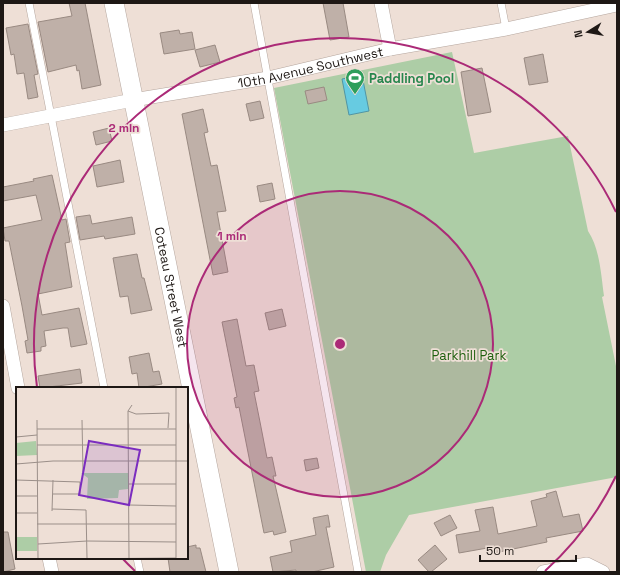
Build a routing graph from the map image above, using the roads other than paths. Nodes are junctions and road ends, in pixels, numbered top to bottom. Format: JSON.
{"nodes":[{"id":1,"x":29,"y":3,"type":"edge"},
{"id":2,"x":114,"y":3,"type":"edge"},
{"id":3,"x":254,"y":3,"type":"edge"},
{"id":4,"x":381,"y":3,"type":"edge"},
{"id":5,"x":501,"y":3,"type":"edge"},
{"id":6,"x":617,"y":6,"type":"edge"},
{"id":7,"x":506,"y":30,"type":"junction"},
{"id":8,"x":390,"y":49,"type":"junction"},
{"id":9,"x":268,"y":78,"type":"junction"},
{"id":10,"x":133,"y":100,"type":"junction"},
{"id":11,"x":50,"y":116,"type":"junction"},
{"id":12,"x":3,"y":125,"type":"edge"},
{"id":13,"x":3,"y":306,"type":"edge"},
{"id":14,"x":18,"y":387,"type":"edge"},
{"id":15,"x":104,"y":387,"type":"edge"},
{"id":16,"x":49,"y":559,"type":"edge"},
{"id":17,"x":137,"y":559,"type":"edge"},
{"id":18,"x":52,"y":572,"type":"edge"},
{"id":19,"x":140,"y":572,"type":"edge"},
{"id":20,"x":229,"y":572,"type":"edge"},
{"id":21,"x":358,"y":572,"type":"edge"},
{"id":22,"x":543,"y":572,"type":"edge"},
{"id":23,"x":603,"y":572,"type":"edge"}],
"edges":[{"from":1,"to":11,"type":"lane"},
{"from":2,"to":10,"type":"street","name":"Coteau Street West"},
{"from":3,"to":9,"type":"lane"},
{"from":4,"to":8,"type":"street"},
{"from":5,"to":7,"type":"lane"},
{"from":6,"to":7,"type":"street","name":"10th Avenue Southwest"},
{"from":7,"to":8,"type":"street","name":"10th Avenue Southwest"},
{"from":8,"to":9,"type":"street","name":"10th Avenue Southwest"},
{"from":9,"to":10,"type":"street","name":"10th Avenue Southwest"},
{"from":9,"to":21,"type":"lane"},
{"from":10,"to":11,"type":"street","name":"10th Avenue Southwest"},
{"from":10,"to":20,"type":"street","name":"Coteau Street West"},
{"from":11,"to":12,"type":"street","name":"10th Avenue Southwest"},
{"from":11,"to":15,"type":"lane"},
{"from":13,"to":14,"type":"street"},
{"from":16,"to":18,"type":"street"},
{"from":17,"to":19,"type":"lane"},
{"from":22,"to":23,"type":"street"}]}
